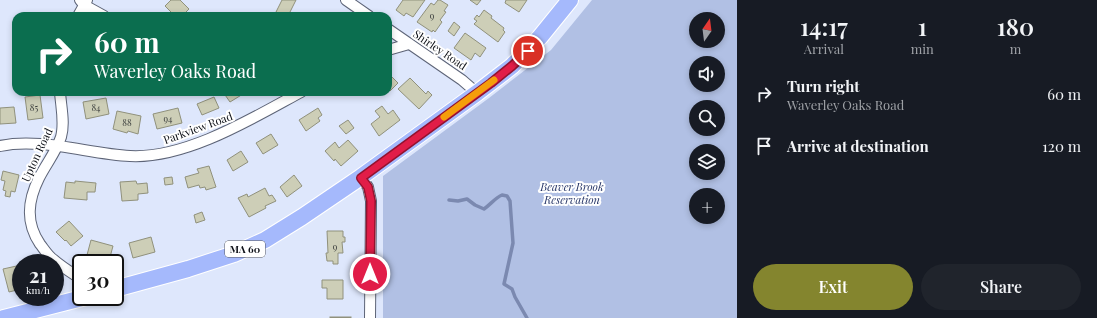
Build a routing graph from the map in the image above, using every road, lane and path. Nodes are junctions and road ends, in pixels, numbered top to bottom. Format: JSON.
{"nodes":[{"id":1,"x":346,"y":0,"type":"edge"},
{"id":2,"x":570,"y":0,"type":"edge"},
{"id":3,"x":84,"y":2,"type":"edge"},
{"id":4,"x":80,"y":12,"type":"edge"},
{"id":5,"x":98,"y":12,"type":"edge"},
{"id":6,"x":363,"y":12,"type":"edge"},
{"id":7,"x":392,"y":32,"type":"edge"},
{"id":8,"x":410,"y":44,"type":"junction"},
{"id":9,"x":392,"y":49,"type":"edge"},
{"id":10,"x":477,"y":93,"type":"junction"},
{"id":11,"x":60,"y":96,"type":"edge"},
{"id":12,"x":294,"y":96,"type":"edge"},
{"id":13,"x":0,"y":146,"type":"edge"},
{"id":14,"x":58,"y":146,"type":"junction"},
{"id":15,"x":361,"y":178,"type":"junction"},
{"id":16,"x":72,"y":273,"type":"edge"},
{"id":17,"x":124,"y":287,"type":"edge"},
{"id":18,"x":72,"y":301,"type":"edge"},
{"id":19,"x":4,"y":318,"type":"edge"},
{"id":20,"x":370,"y":318,"type":"edge"}],
"edges":[{"from":1,"to":6,"type":"street"},
{"from":2,"to":10,"type":"main road","number":"MA 60"},
{"from":3,"to":4,"type":"street"},
{"from":3,"to":5,"type":"street"},
{"from":7,"to":8,"type":"street","name":"Shirley Road"},
{"from":8,"to":9,"type":"street"},
{"from":8,"to":10,"type":"street","name":"Shirley Road"},
{"from":10,"to":15,"type":"main road","number":"MA 60"},
{"from":11,"to":14,"type":"street","name":"Upton Road"},
{"from":12,"to":14,"type":"street","name":"Parkview Road"},
{"from":13,"to":14,"type":"street","name":"Parkview Road"},
{"from":14,"to":16,"type":"street","name":"Upton Road"},
{"from":15,"to":17,"type":"main road","number":"MA 60"},
{"from":15,"to":20,"type":"street"},
{"from":18,"to":19,"type":"main road"}]}
